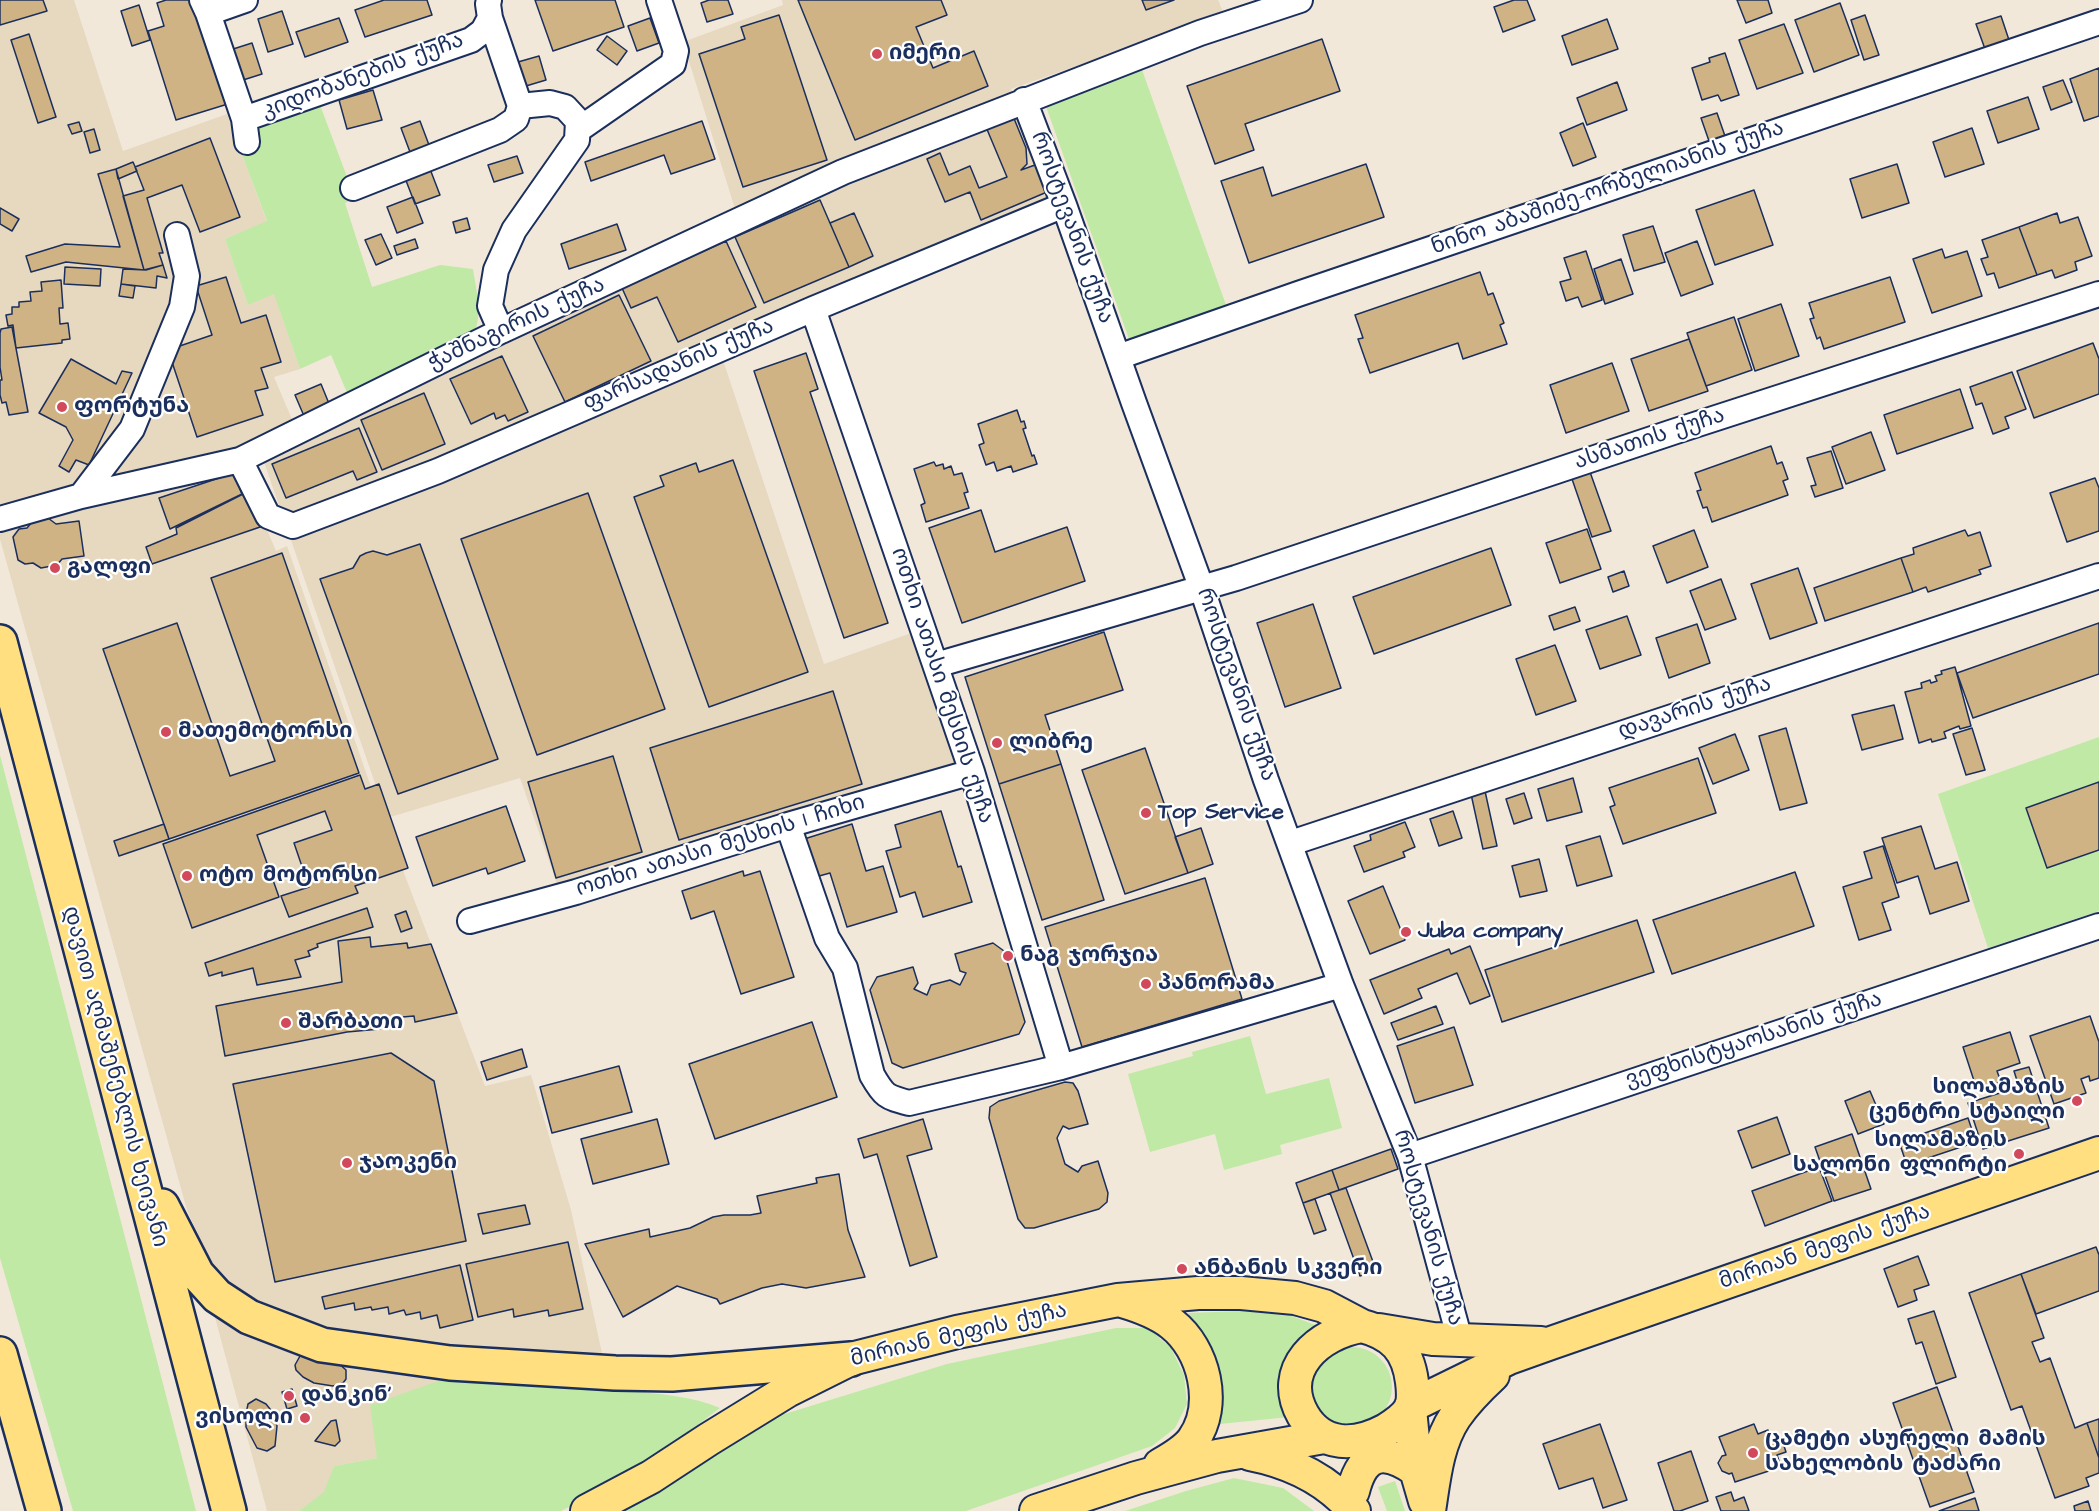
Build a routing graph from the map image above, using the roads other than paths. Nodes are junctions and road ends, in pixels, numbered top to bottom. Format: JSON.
{"nodes":[{"id":1,"x":245,"y":0,"type":"edge"},
{"id":2,"x":660,"y":0,"type":"edge"},
{"id":3,"x":1300,"y":0,"type":"edge"},
{"id":4,"x":205,"y":6,"type":"edge"},
{"id":5,"x":1251,"y":8,"type":"edge"},
{"id":6,"x":490,"y":9,"type":"edge"},
{"id":7,"x":2099,"y":22,"type":"edge"},
{"id":8,"x":1024,"y":100,"type":"junction"},
{"id":9,"x":520,"y":106,"type":"junction"},
{"id":10,"x":578,"y":130,"type":"junction"},
{"id":11,"x":353,"y":188,"type":"dead end"},
{"id":12,"x":1064,"y":205,"type":"junction"},
{"id":13,"x":177,"y":235,"type":"dead end"},
{"id":14,"x":2099,"y":294,"type":"edge"},
{"id":15,"x":813,"y":309,"type":"junction"},
{"id":16,"x":501,"y":331,"type":"junction"},
{"id":17,"x":1118,"y":357,"type":"junction"},
{"id":18,"x":240,"y":460,"type":"junction"},
{"id":19,"x":81,"y":496,"type":"junction"},
{"id":20,"x":0,"y":519,"type":"edge"},
{"id":21,"x":2099,"y":576,"type":"edge"},
{"id":22,"x":1202,"y":589,"type":"junction"},
{"id":23,"x":0,"y":642,"type":"edge"},
{"id":24,"x":936,"y":665,"type":"junction"},
{"id":25,"x":972,"y":772,"type":"junction"},
{"id":26,"x":788,"y":825,"type":"junction"},
{"id":27,"x":1291,"y":843,"type":"junction"},
{"id":28,"x":470,"y":921,"type":"dead end"},
{"id":29,"x":2099,"y":926,"type":"edge"},
{"id":30,"x":1341,"y":986,"type":"junction"},
{"id":31,"x":1061,"y":1067,"type":"junction"},
{"id":32,"x":134,"y":1152,"type":"junction"},
{"id":33,"x":2099,"y":1153,"type":"edge"},
{"id":34,"x":1410,"y":1156,"type":"junction"},
{"id":35,"x":1118,"y":1300,"type":"junction"},
{"id":36,"x":1371,"y":1328,"type":"junction"},
{"id":37,"x":1460,"y":1340,"type":"junction"},
{"id":38,"x":1551,"y":1343,"type":"junction"},
{"id":39,"x":0,"y":1354,"type":"edge"},
{"id":40,"x":851,"y":1359,"type":"junction"},
{"id":41,"x":1509,"y":1359,"type":"junction"},
{"id":42,"x":1411,"y":1407,"type":"junction"},
{"id":43,"x":1326,"y":1438,"type":"junction"},
{"id":44,"x":1240,"y":1452,"type":"junction"},
{"id":45,"x":1416,"y":1470,"type":"junction"},
{"id":46,"x":1136,"y":1478,"type":"junction"},
{"id":47,"x":1356,"y":1504,"type":"edge"},
{"id":48,"x":44,"y":1511,"type":"edge"},
{"id":49,"x":229,"y":1511,"type":"edge"},
{"id":50,"x":587,"y":1511,"type":"edge"},
{"id":51,"x":1036,"y":1511,"type":"edge"},
{"id":52,"x":1428,"y":1511,"type":"edge"}],
"edges":[{"from":1,"to":4,"type":"street"},
{"from":2,"to":10,"type":"street"},
{"from":3,"to":5,"type":"street","name":"ჭაშნაგირის ქუჩა"},
{"from":4,"to":6,"type":"street","name":"კიდობანების ქუჩა"},
{"from":5,"to":8,"type":"street","name":"ჭაშნაგირის ქუჩა"},
{"from":6,"to":9,"type":"street"},
{"from":7,"to":17,"type":"street","name":"ნინო აბაშიძე-ორბელიანის ქუჩა"},
{"from":8,"to":12,"type":"street","name":"როსტევანის ქუჩა"},
{"from":8,"to":16,"type":"street","name":"ჭაშნაგირის ქუჩა"},
{"from":9,"to":10,"type":"street"},
{"from":9,"to":11,"type":"street"},
{"from":10,"to":16,"type":"street"},
{"from":12,"to":15,"type":"street","name":"ფარსადანის ქუჩა"},
{"from":12,"to":17,"type":"street","name":"როსტევანის ქუჩა"},
{"from":13,"to":19,"type":"street"},
{"from":14,"to":22,"type":"street","name":"ასმათის ქუჩა"},
{"from":15,"to":18,"type":"street","name":"ფარსადანის ქუჩა"},
{"from":15,"to":24,"type":"street","name":"ოთხი ათასი მესხის ქუჩა"},
{"from":16,"to":18,"type":"street","name":"ჭაშნაგირის ქუჩა"},
{"from":17,"to":22,"type":"street","name":"როსტევანის ქუჩა"},
{"from":18,"to":19,"type":"street","name":"ჭაშნაგირის ქუჩა"},
{"from":19,"to":20,"type":"street","name":"ჭაშნაგირის ქუჩა"},
{"from":21,"to":27,"type":"street","name":"დავარის ქუჩა"},
{"from":22,"to":24,"type":"street","name":"ასმათის ქუჩა"},
{"from":22,"to":27,"type":"street","name":"როსტევანის ქუჩა"},
{"from":23,"to":32,"type":"highway","name":"დავით აღმაშენებლის ხეივანი"},
{"from":24,"to":25,"type":"street","name":"ოთხი ათასი მესხის ქუჩა"},
{"from":25,"to":26,"type":"street","name":"ოთხი ათასი მესხის I ჩიხი"},
{"from":25,"to":31,"type":"street","name":"ოთხი ათასი მესხის ქუჩა"},
{"from":26,"to":28,"type":"street","name":"ოთხი ათასი მესხის I ჩიხი"},
{"from":26,"to":31,"type":"street"},
{"from":27,"to":30,"type":"street","name":"როსტევანის ქუჩა"},
{"from":29,"to":34,"type":"street","name":"ვეფხისტყაოსანის ქუჩა"},
{"from":30,"to":31,"type":"street"},
{"from":30,"to":34,"type":"street","name":"როსტევანის ქუჩა"},
{"from":32,"to":40,"type":"highway"},
{"from":32,"to":49,"type":"highway","name":"დავით აღმაშენებლის ხეივანი"},
{"from":33,"to":38,"type":"main road","name":"მირიან მეფის ქუჩა"},
{"from":34,"to":37,"type":"street","name":"როსტევანის ქუჩა"},
{"from":35,"to":36,"type":"main road","name":"მირიან მეფის ქუჩა"},
{"from":35,"to":40,"type":"main road","name":"მირიან მეფის ქუჩა"},
{"from":35,"to":46,"type":"main road"},
{"from":36,"to":37,"type":"main road","name":"მირიან მეფის ქუჩა"},
{"from":36,"to":42,"type":"main road"},
{"from":36,"to":43,"type":"main road"},
{"from":37,"to":38,"type":"main road","name":"მირიან მეფის ქუჩა"},
{"from":38,"to":41,"type":"main road","name":"მირიან მეფის ქუჩა"},
{"from":39,"to":48,"type":"highway"},
{"from":40,"to":50,"type":"main road","name":"მირიან მეფის ქუჩა"},
{"from":41,"to":42,"type":"main road","name":"მირიან მეფის ქუჩა"},
{"from":41,"to":52,"type":"main road"},
{"from":42,"to":43,"type":"main road"},
{"from":42,"to":45,"type":"main road"},
{"from":43,"to":44,"type":"main road"},
{"from":43,"to":47,"type":"main road"},
{"from":44,"to":46,"type":"main road"},
{"from":44,"to":47,"type":"main road"},
{"from":45,"to":47,"type":"main road"},
{"from":45,"to":52,"type":"main road"},
{"from":46,"to":51,"type":"main road"}]}
